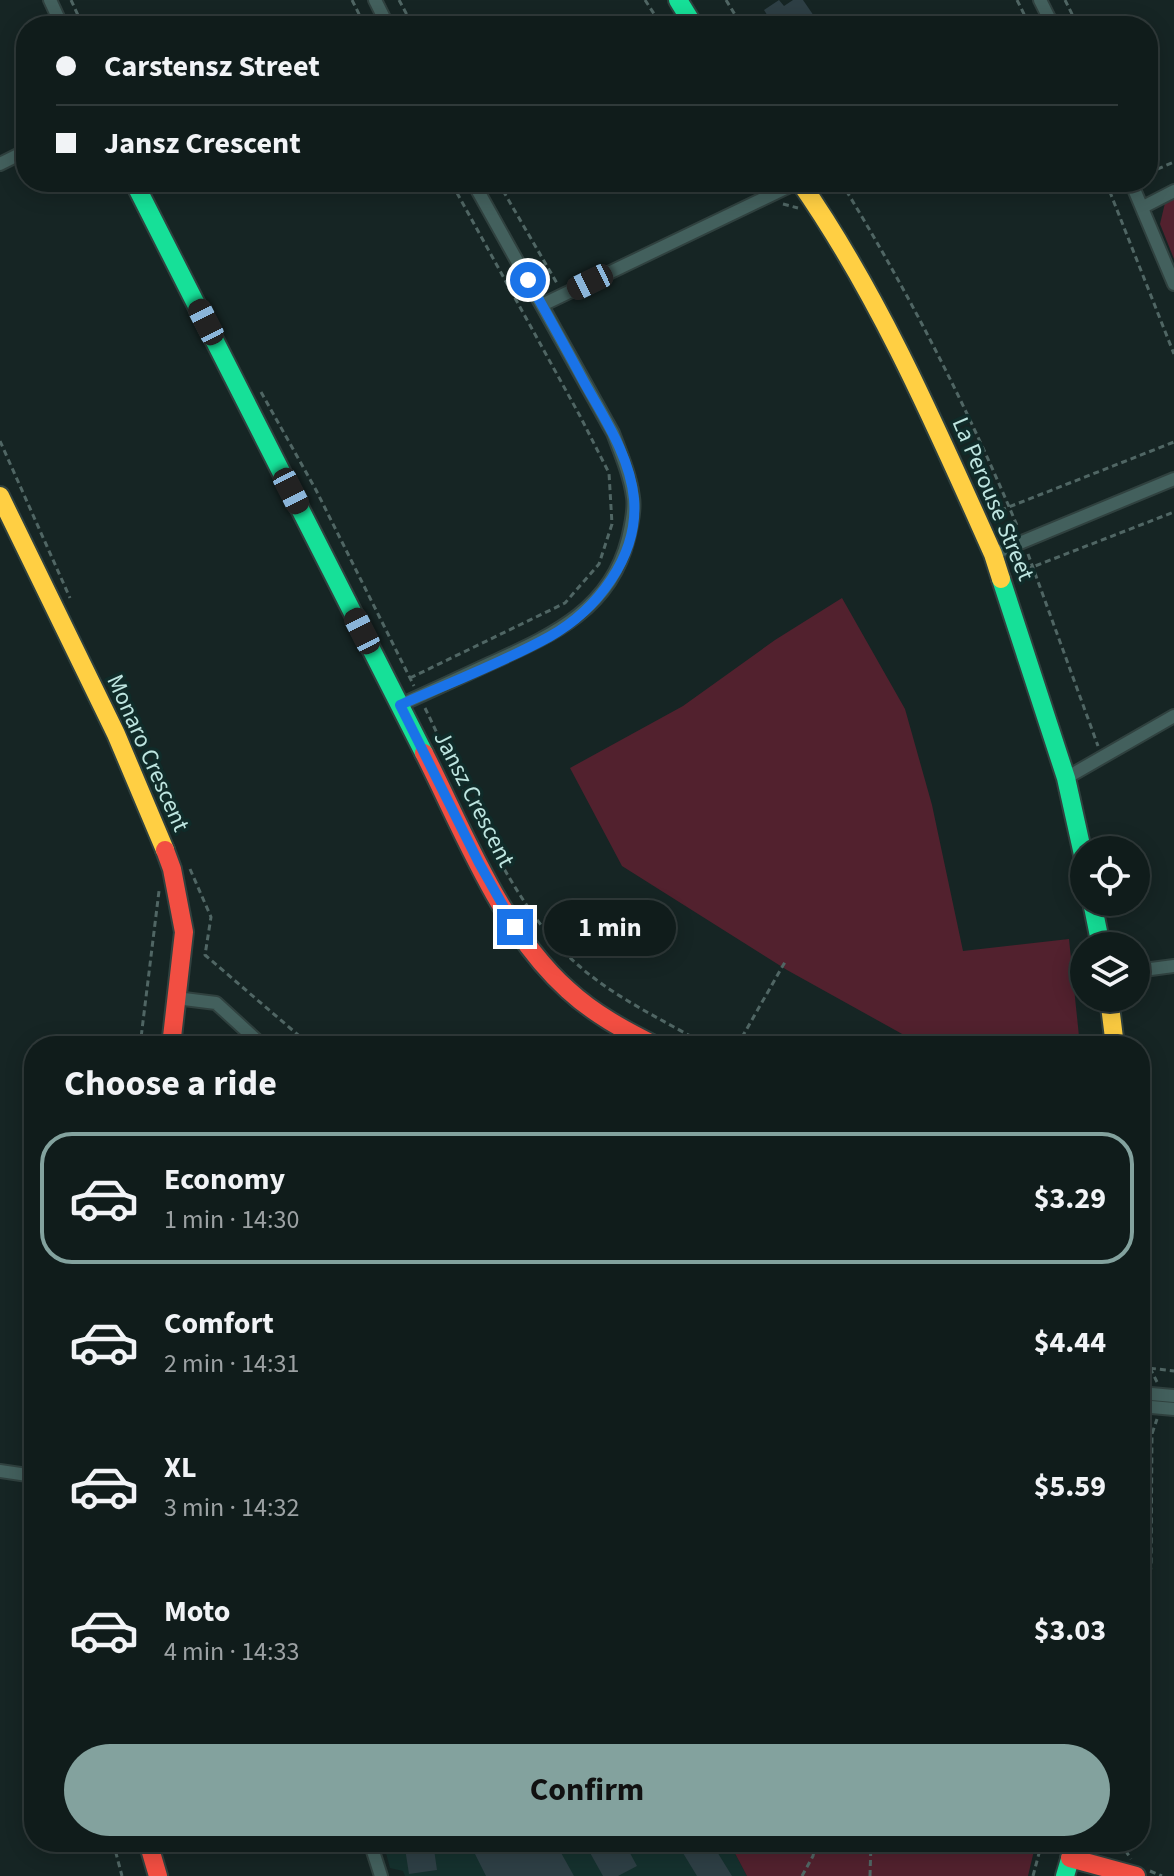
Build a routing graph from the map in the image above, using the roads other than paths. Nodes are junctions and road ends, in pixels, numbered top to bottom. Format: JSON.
{"nodes":[{"id":1,"x":1174,"y":191,"type":"edge"},
{"id":2,"x":139,"y":192,"type":"edge"},
{"id":3,"x":479,"y":192,"type":"edge"},
{"id":4,"x":777,"y":192,"type":"edge"},
{"id":5,"x":806,"y":192,"type":"edge"},
{"id":6,"x":1136,"y":192,"type":"edge"},
{"id":7,"x":1143,"y":207,"type":"junction"},
{"id":8,"x":1174,"y":284,"type":"edge"},
{"id":9,"x":542,"y":305,"type":"junction"},
{"id":10,"x":1174,"y":479,"type":"edge"},
{"id":11,"x":0,"y":496,"type":"edge"},
{"id":12,"x":993,"y":554,"type":"junction"},
{"id":13,"x":400,"y":705,"type":"junction"},
{"id":14,"x":1174,"y":716,"type":"edge"},
{"id":15,"x":1066,"y":778,"type":"junction"},
{"id":16,"x":1074,"y":836,"type":"edge"},
{"id":17,"x":1174,"y":966,"type":"edge"},
{"id":18,"x":1150,"y":969,"type":"edge"},
{"id":19,"x":176,"y":998,"type":"junction"},
{"id":20,"x":1111,"y":1012,"type":"edge"},
{"id":21,"x":172,"y":1036,"type":"edge"},
{"id":22,"x":252,"y":1036,"type":"edge"},
{"id":23,"x":637,"y":1036,"type":"edge"},
{"id":24,"x":1114,"y":1036,"type":"edge"},
{"id":25,"x":1150,"y":1394,"type":"edge"},
{"id":26,"x":1174,"y":1396,"type":"edge"},
{"id":27,"x":1150,"y":1407,"type":"edge"},
{"id":28,"x":1174,"y":1409,"type":"edge"},
{"id":29,"x":0,"y":1471,"type":"edge"},
{"id":30,"x":24,"y":1475,"type":"edge"},
{"id":31,"x":151,"y":1852,"type":"edge"},
{"id":32,"x":373,"y":1852,"type":"edge"},
{"id":33,"x":1070,"y":1859,"type":"edge"},
{"id":34,"x":158,"y":1876,"type":"edge"},
{"id":35,"x":381,"y":1876,"type":"edge"},
{"id":36,"x":1136,"y":1876,"type":"edge"}],
"edges":[{"from":1,"to":7,"type":"street"},
{"from":2,"to":13,"type":"street","name":"Jansz Crescent"},
{"from":3,"to":9,"type":"street"},
{"from":4,"to":9,"type":"street"},
{"from":5,"to":12,"type":"street","name":"La Perouse Street"},
{"from":6,"to":7,"type":"street"},
{"from":7,"to":8,"type":"street"},
{"from":9,"to":13,"type":"street"},
{"from":10,"to":12,"type":"street"},
{"from":11,"to":19,"type":"street","name":"Monaro Crescent"},
{"from":12,"to":15,"type":"street","name":"La Perouse Street"},
{"from":13,"to":23,"type":"street","name":"Jansz Crescent"},
{"from":14,"to":15,"type":"street"},
{"from":15,"to":16,"type":"street","name":"La Perouse Street"},
{"from":17,"to":18,"type":"street"},
{"from":19,"to":21,"type":"street","name":"Monaro Crescent"},
{"from":19,"to":22,"type":"street"},
{"from":20,"to":24,"type":"street"},
{"from":25,"to":26,"type":"street"},
{"from":27,"to":28,"type":"street"},
{"from":29,"to":30,"type":"street"},
{"from":31,"to":34,"type":"street"},
{"from":32,"to":35,"type":"street"},
{"from":33,"to":36,"type":"street"}]}
